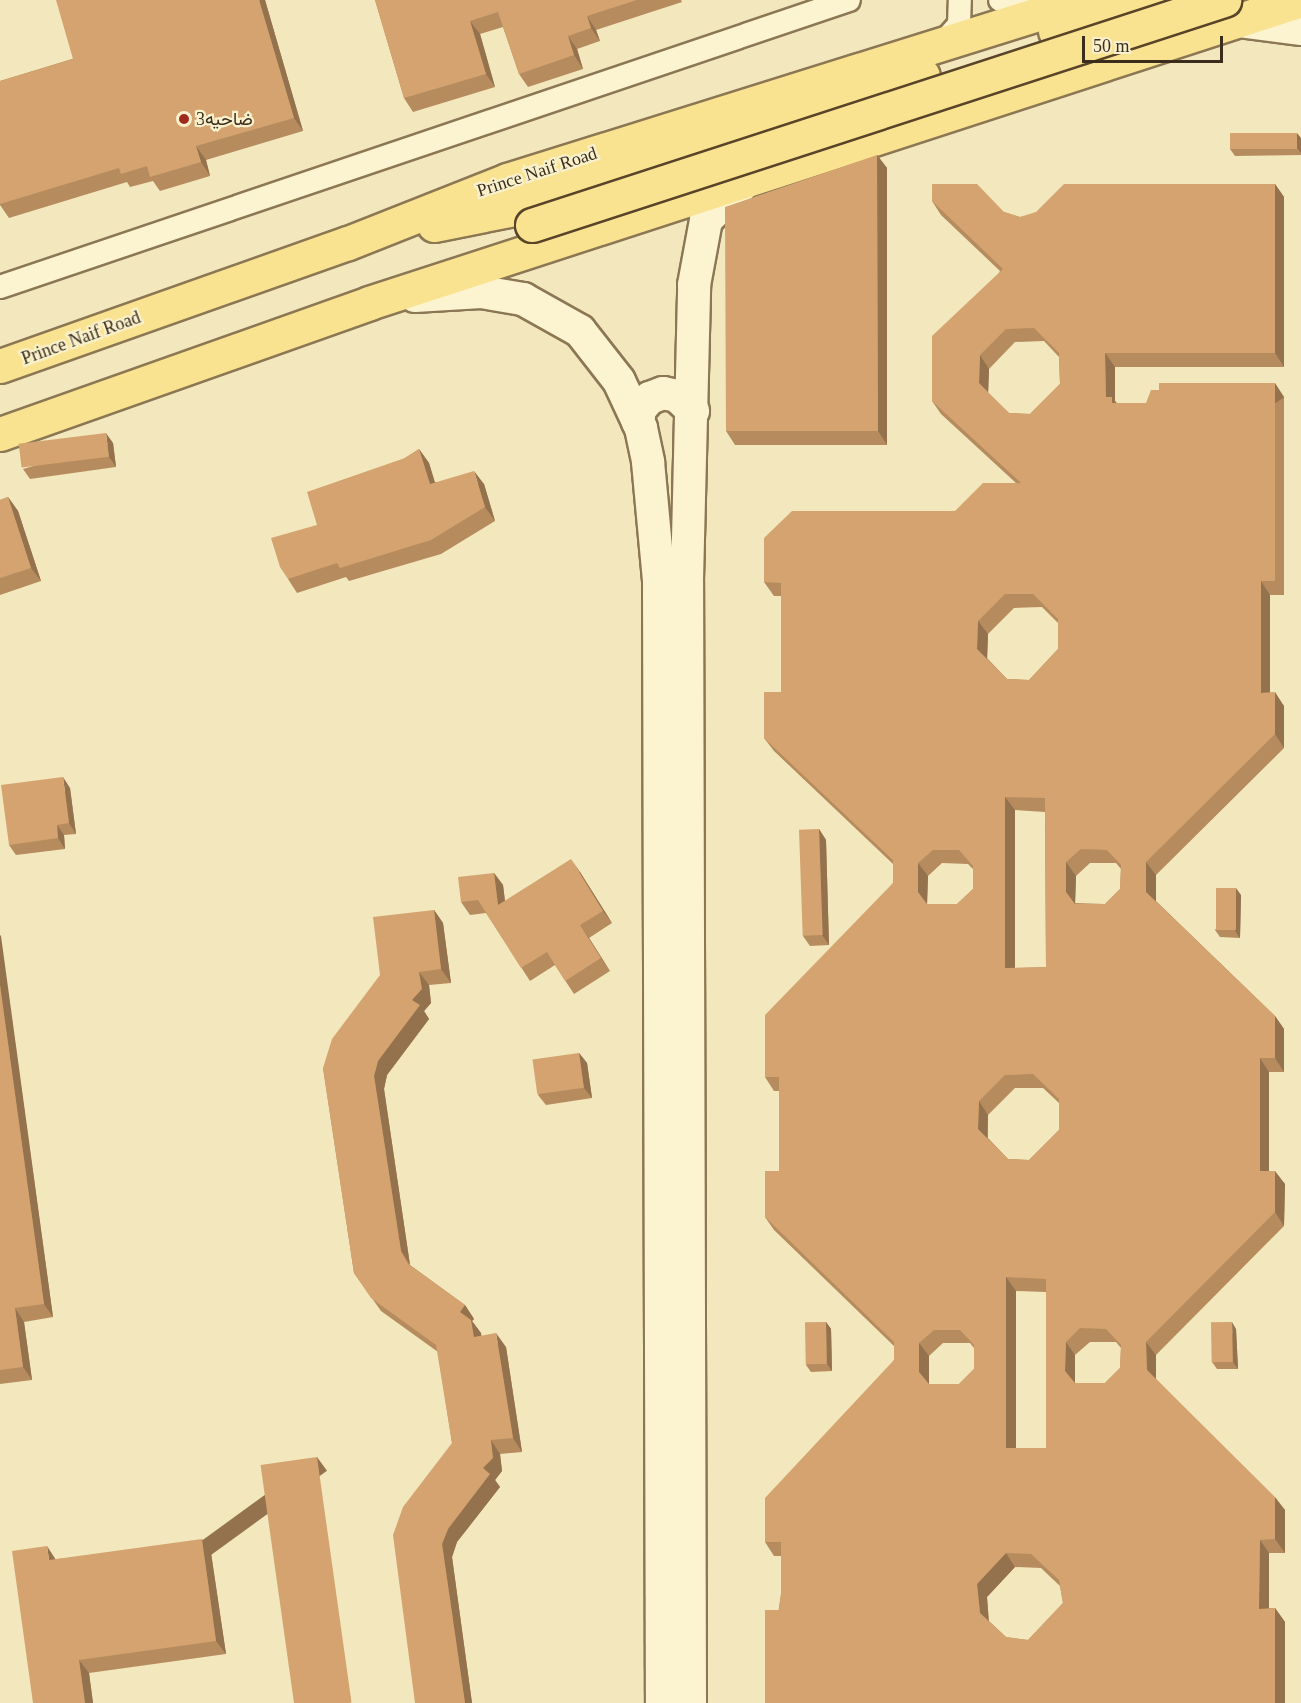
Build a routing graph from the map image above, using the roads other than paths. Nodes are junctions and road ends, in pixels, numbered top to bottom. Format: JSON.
{"nodes":[{"id":1,"x":849,"y":0,"type":"edge"},
{"id":2,"x":960,"y":0,"type":"edge"},
{"id":3,"x":1000,"y":0,"type":"edge"},
{"id":4,"x":1082,"y":0,"type":"edge"},
{"id":5,"x":1150,"y":0,"type":"edge"},
{"id":6,"x":1209,"y":0,"type":"edge"},
{"id":7,"x":1301,"y":0,"type":"edge"},
{"id":8,"x":1231,"y":10,"type":"edge"},
{"id":9,"x":1043,"y":12,"type":"junction"},
{"id":10,"x":1301,"y":29,"type":"edge"},
{"id":11,"x":1171,"y":44,"type":"junction"},
{"id":12,"x":939,"y":47,"type":"junction"},
{"id":13,"x":746,"y":181,"type":"junction"},
{"id":14,"x":528,"y":216,"type":"junction"},
{"id":15,"x":348,"y":243,"type":"junction"},
{"id":16,"x":0,"y":287,"type":"edge"},
{"id":17,"x":369,"y":303,"type":"junction"},
{"id":18,"x":0,"y":366,"type":"edge"},
{"id":19,"x":693,"y":411,"type":"junction"},
{"id":20,"x":638,"y":422,"type":"junction"},
{"id":21,"x":0,"y":434,"type":"edge"},
{"id":22,"x":662,"y":1703,"type":"edge"},
{"id":23,"x":690,"y":1703,"type":"edge"}],
"edges":[{"from":1,"to":16,"type":"street"},
{"from":2,"to":12,"type":"street"},
{"from":3,"to":9,"type":"street"},
{"from":4,"to":9,"type":"main road","name":"Prince Naif Road"},
{"from":5,"to":14,"type":"main road"},
{"from":6,"to":11,"type":"main road"},
{"from":7,"to":8,"type":"main road"},
{"from":8,"to":10,"type":"street"},
{"from":8,"to":11,"type":"main road"},
{"from":8,"to":14,"type":"main road","bridge":true},
{"from":9,"to":12,"type":"main road","name":"Prince Naif Road"},
{"from":11,"to":13,"type":"main road"},
{"from":12,"to":15,"type":"main road","name":"Prince Naif Road"},
{"from":13,"to":17,"type":"main road"},
{"from":13,"to":19,"type":"street"},
{"from":14,"to":15,"type":"main road"},
{"from":14,"to":17,"type":"main road"},
{"from":15,"to":18,"type":"main road","name":"Prince Naif Road"},
{"from":17,"to":20,"type":"street"},
{"from":17,"to":21,"type":"main road"},
{"from":19,"to":20,"type":"street"},
{"from":19,"to":23,"type":"street"},
{"from":20,"to":22,"type":"street"}]}
